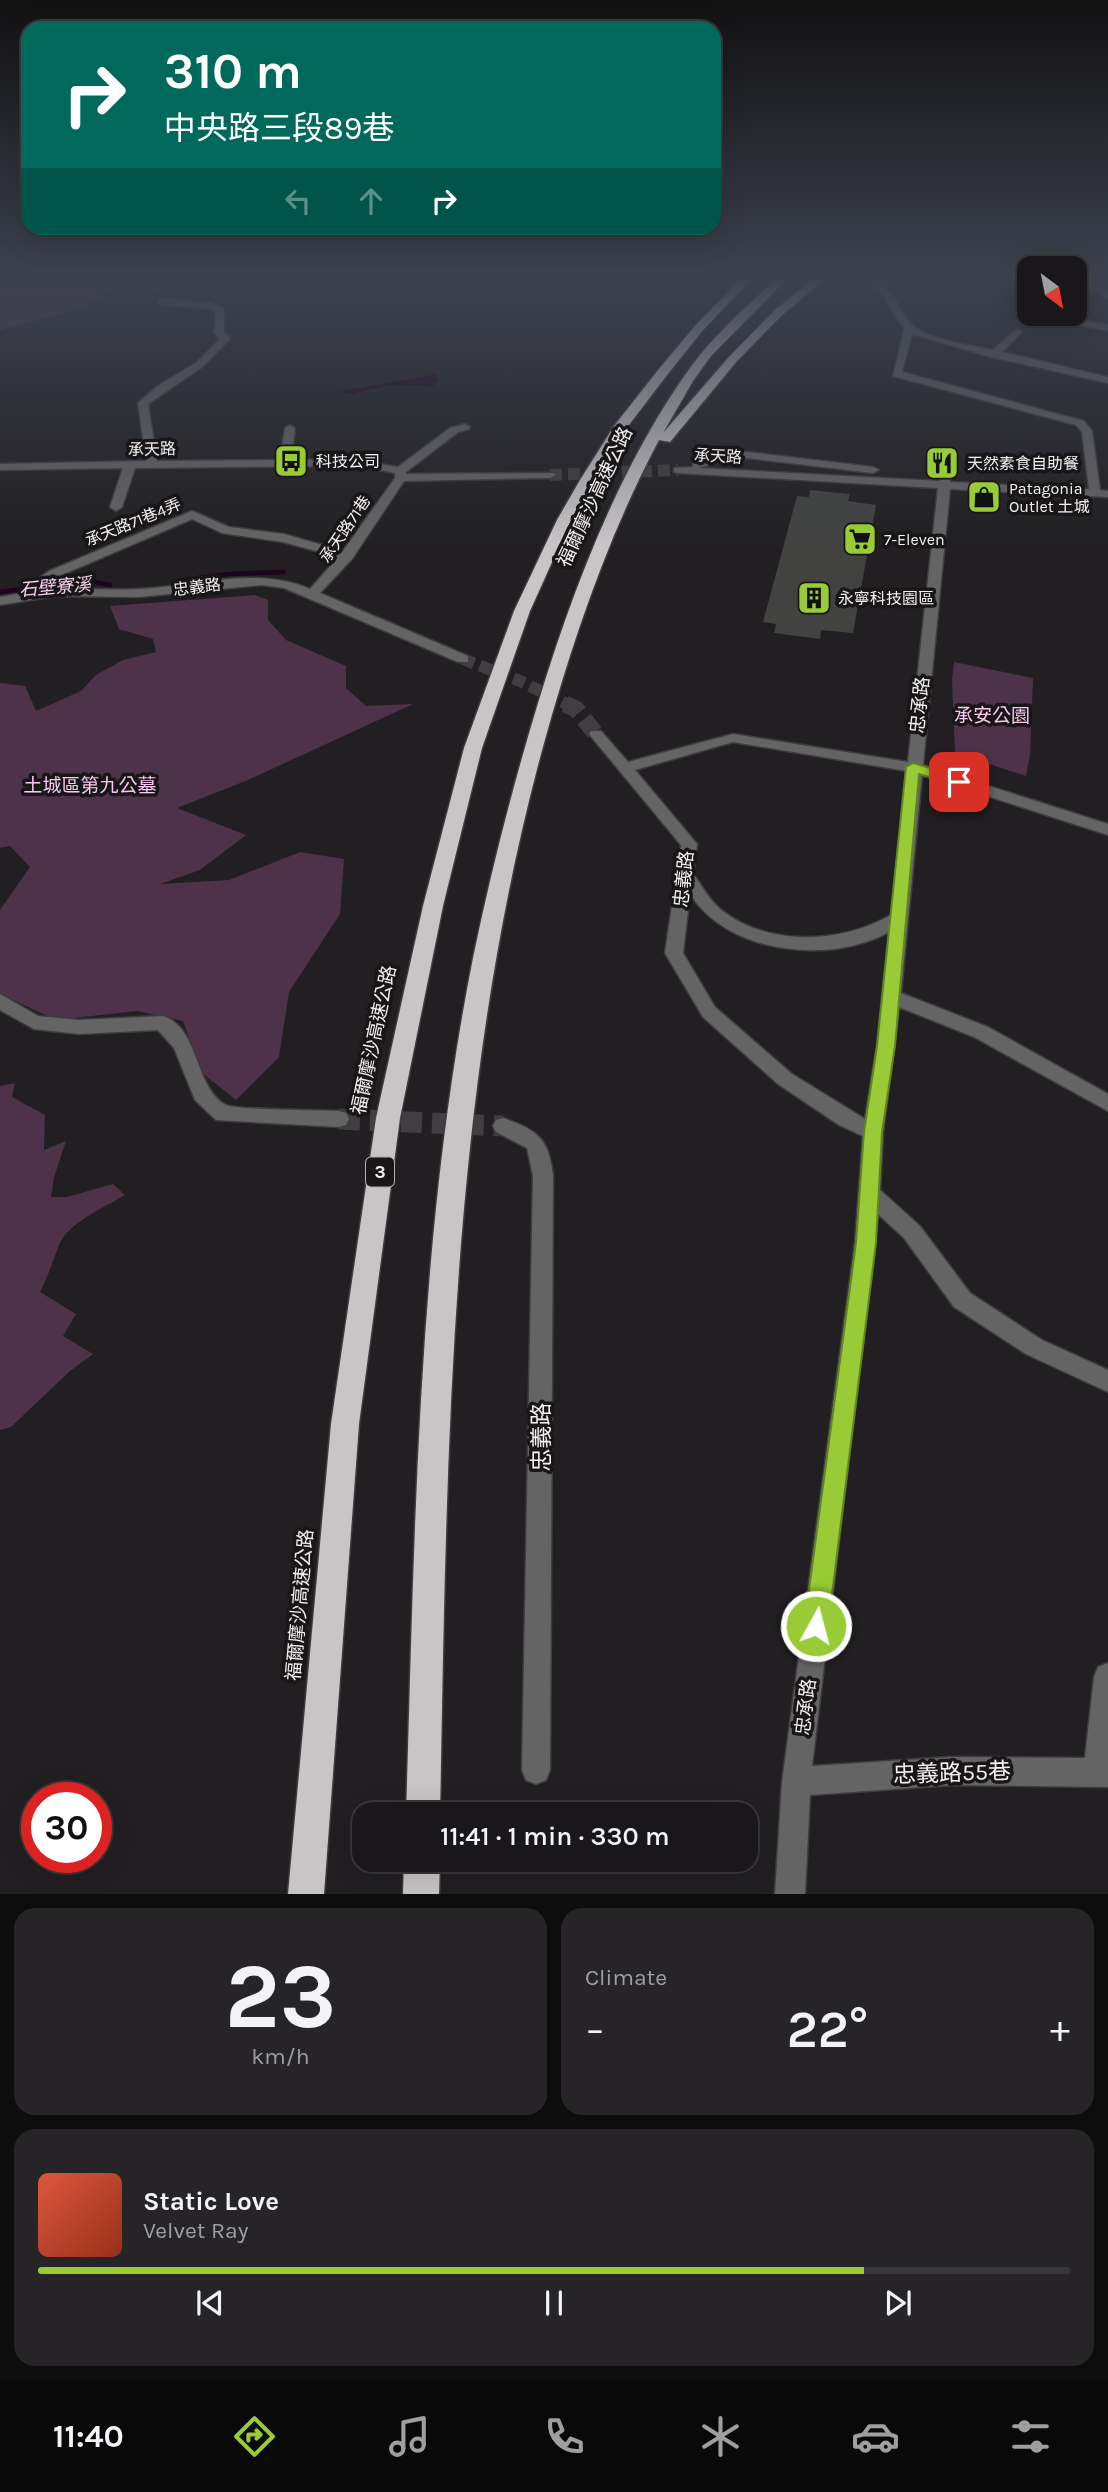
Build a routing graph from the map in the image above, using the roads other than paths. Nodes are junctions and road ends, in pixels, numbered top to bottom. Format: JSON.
{"nodes":[{"id":1,"x":193,"y":368,"type":"edge"},
{"id":2,"x":666,"y":368,"type":"edge"},
{"id":3,"x":697,"y":368,"type":"edge"},
{"id":4,"x":727,"y":368,"type":"edge"},
{"id":5,"x":898,"y":368,"type":"edge"},
{"id":6,"x":1055,"y":368,"type":"edge"},
{"id":7,"x":1108,"y":380,"type":"edge"},
{"id":8,"x":290,"y":428,"type":"dead end"},
{"id":9,"x":465,"y":428,"type":"dead end"},
{"id":10,"x":778,"y":458,"type":"junction"},
{"id":11,"x":285,"y":463,"type":"junction"},
{"id":12,"x":130,"y":465,"type":"junction"},
{"id":13,"x":152,"y":465,"type":"junction"},
{"id":14,"x":640,"y":466,"type":"junction"},
{"id":15,"x":0,"y":467,"type":"edge"},
{"id":16,"x":741,"y":472,"type":"junction"},
{"id":17,"x":400,"y":475,"type":"junction"},
{"id":18,"x":550,"y":475,"type":"tunnel mouth"},
{"id":19,"x":945,"y":481,"type":"junction"},
{"id":20,"x":1102,"y":494,"type":"edge"},
{"id":21,"x":116,"y":507,"type":"dead end"},
{"id":22,"x":348,"y":556,"type":"junction"},
{"id":23,"x":23,"y":595,"type":"junction"},
{"id":24,"x":311,"y":595,"type":"junction"},
{"id":25,"x":0,"y":601,"type":"edge"},
{"id":26,"x":463,"y":659,"type":"tunnel mouth"},
{"id":27,"x":596,"y":734,"type":"tunnel mouth"},
{"id":28,"x":913,"y":767,"type":"junction"},
{"id":29,"x":624,"y":768,"type":"junction"},
{"id":30,"x":1108,"y":830,"type":"edge"},
{"id":31,"x":686,"y":876,"type":"junction"},
{"id":32,"x":898,"y":919,"type":"junction"},
{"id":33,"x":891,"y":996,"type":"junction"},
{"id":34,"x":0,"y":1001,"type":"edge"},
{"id":35,"x":1108,"y":1103,"type":"edge"},
{"id":36,"x":339,"y":1119,"type":"tunnel mouth"},
{"id":37,"x":503,"y":1126,"type":"tunnel mouth"},
{"id":38,"x":873,"y":1132,"type":"junction"},
{"id":39,"x":870,"y":1194,"type":"junction"},
{"id":40,"x":1108,"y":1381,"type":"edge"},
{"id":41,"x":1108,"y":1677,"type":"edge"},
{"id":42,"x":536,"y":1770,"type":"dead end"},
{"id":43,"x":1103,"y":1772,"type":"edge"},
{"id":44,"x":796,"y":1782,"type":"junction"},
{"id":45,"x":423,"y":1802,"type":"edge"},
{"id":46,"x":422,"y":1872,"type":"edge"},
{"id":47,"x":306,"y":1894,"type":"edge"},
{"id":48,"x":421,"y":1894,"type":"edge"},
{"id":49,"x":790,"y":1894,"type":"edge"}],
"edges":[{"from":1,"to":13,"type":"street"},
{"from":2,"to":47,"type":"highway","name":"福爾摩沙高速公路","number":"3"},
{"from":3,"to":14,"type":"highway","name":"福爾摩沙高速公路"},
{"from":4,"to":14,"type":"highway"},
{"from":5,"to":20,"type":"street"},
{"from":6,"to":7,"type":"street"},
{"from":8,"to":11,"type":"street"},
{"from":9,"to":17,"type":"street","name":"承天路71巷"},
{"from":10,"to":16,"type":"street"},
{"from":10,"to":16,"type":"street","name":"承天路"},
{"from":10,"to":19,"type":"street","name":"承天路"},
{"from":11,"to":13,"type":"street","name":"承天路"},
{"from":11,"to":17,"type":"street","name":"承天路"},
{"from":12,"to":13,"type":"street","name":"承天路"},
{"from":12,"to":15,"type":"street","name":"承天路"},
{"from":12,"to":21,"type":"street"},
{"from":14,"to":45,"type":"highway","name":"福爾摩沙高速公路"},
{"from":16,"to":19,"type":"street","name":"承天路"},
{"from":17,"to":18,"type":"street","name":"承天路"},
{"from":17,"to":22,"type":"street","name":"承天路71巷"},
{"from":19,"to":20,"type":"street","name":"承天路"},
{"from":19,"to":28,"type":"street","name":"忠承路"},
{"from":22,"to":23,"type":"street","name":"承天路71巷4弄"},
{"from":22,"to":24,"type":"street","name":"承天路71巷"},
{"from":23,"to":24,"type":"street","name":"忠義路"},
{"from":23,"to":25,"type":"street","name":"忠義路"},
{"from":24,"to":26,"type":"street","name":"忠義路"},
{"from":27,"to":29,"type":"street","name":"忠義路"},
{"from":28,"to":29,"type":"street"},
{"from":28,"to":30,"type":"street"},
{"from":28,"to":32,"type":"street","name":"忠承路"},
{"from":29,"to":31,"type":"street","name":"忠義路"},
{"from":31,"to":32,"type":"street"},
{"from":31,"to":38,"type":"street","name":"忠義路"},
{"from":32,"to":33,"type":"street","name":"忠承路"},
{"from":33,"to":35,"type":"street"},
{"from":33,"to":38,"type":"street","name":"忠承路"},
{"from":34,"to":36,"type":"street"},
{"from":37,"to":42,"type":"street","name":"忠義路"},
{"from":38,"to":39,"type":"street","name":"忠承路"},
{"from":39,"to":40,"type":"street"},
{"from":39,"to":44,"type":"street","name":"忠承路"},
{"from":41,"to":43,"type":"street"},
{"from":43,"to":44,"type":"street","name":"忠義路55巷"},
{"from":44,"to":49,"type":"street","name":"忠承路"},
{"from":46,"to":48,"type":"highway"}]}
